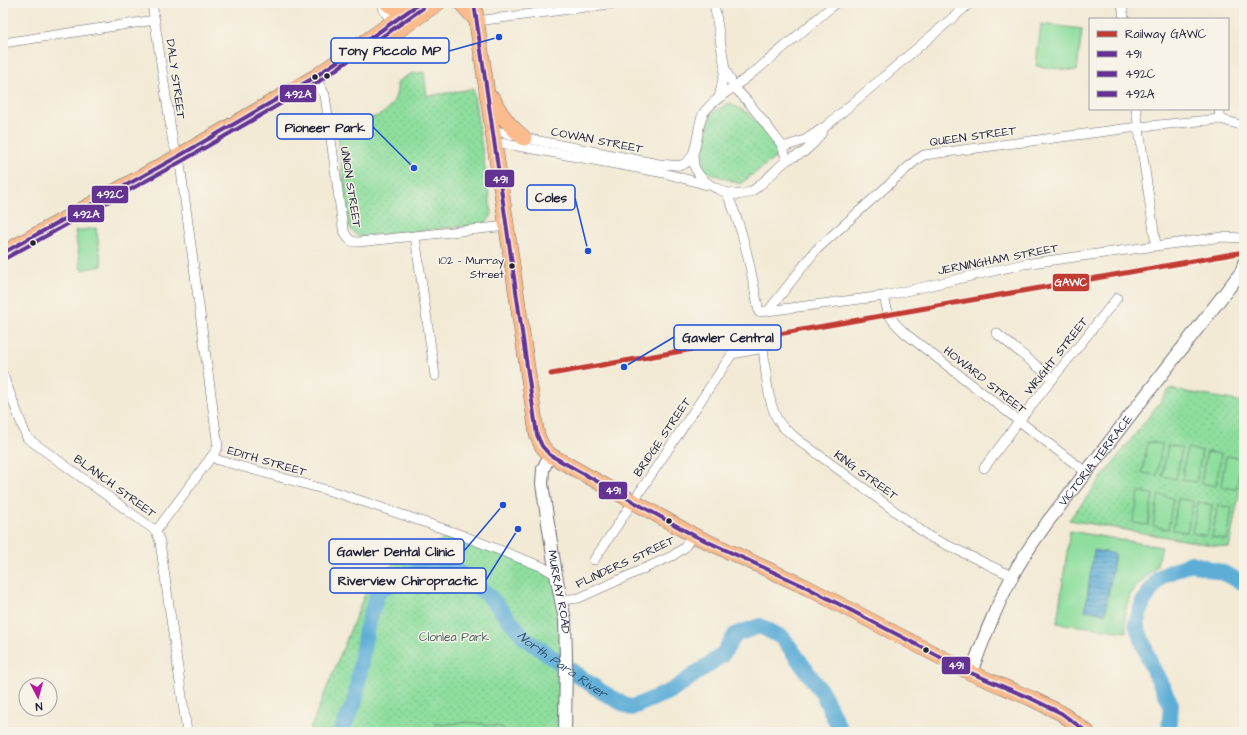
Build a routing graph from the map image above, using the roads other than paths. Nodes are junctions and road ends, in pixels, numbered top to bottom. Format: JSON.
{"nodes":[{"id":1,"x":152,"y":3,"type":"edge"},
{"id":2,"x":382,"y":3,"type":"edge"},
{"id":3,"x":387,"y":3,"type":"edge"},
{"id":4,"x":438,"y":3,"type":"edge"},
{"id":5,"x":461,"y":3,"type":"edge"},
{"id":6,"x":474,"y":3,"type":"edge"},
{"id":7,"x":617,"y":3,"type":"edge"},
{"id":8,"x":714,"y":3,"type":"edge"},
{"id":9,"x":836,"y":3,"type":"edge"},
{"id":10,"x":970,"y":3,"type":"edge"},
{"id":11,"x":1122,"y":3,"type":"edge"},
{"id":12,"x":416,"y":6,"type":"edge"},
{"id":13,"x":1124,"y":18,"type":"edge"},
{"id":14,"x":155,"y":20,"type":"junction"},
{"id":15,"x":477,"y":21,"type":"junction"},
{"id":16,"x":394,"y":27,"type":"junction"},
{"id":17,"x":3,"y":43,"type":"edge"},
{"id":18,"x":725,"y":69,"type":"junction"},
{"id":19,"x":758,"y":69,"type":"junction"},
{"id":20,"x":315,"y":77,"type":"junction"},
{"id":21,"x":734,"y":87,"type":"junction"},
{"id":22,"x":488,"y":88,"type":"junction"},
{"id":23,"x":719,"y":98,"type":"junction"},
{"id":24,"x":750,"y":104,"type":"junction"},
{"id":25,"x":1136,"y":110,"type":"edge"},
{"id":26,"x":1219,"y":110,"type":"edge"},
{"id":27,"x":1220,"y":119,"type":"junction"},
{"id":28,"x":826,"y":126,"type":"junction"},
{"id":29,"x":1244,"y":126,"type":"edge"},
{"id":30,"x":1138,"y":127,"type":"junction"},
{"id":31,"x":494,"y":136,"type":"junction"},
{"id":32,"x":518,"y":142,"type":"junction"},
{"id":33,"x":783,"y":147,"type":"junction"},
{"id":34,"x":693,"y":155,"type":"junction"},
{"id":35,"x":179,"y":156,"type":"junction"},
{"id":36,"x":786,"y":160,"type":"junction"},
{"id":37,"x":498,"y":164,"type":"junction"},
{"id":38,"x":710,"y":186,"type":"junction"},
{"id":39,"x":726,"y":192,"type":"junction"},
{"id":40,"x":507,"y":226,"type":"junction"},
{"id":41,"x":415,"y":236,"type":"junction"},
{"id":42,"x":1244,"y":238,"type":"edge"},
{"id":43,"x":1156,"y":245,"type":"junction"},
{"id":44,"x":3,"y":253,"type":"edge"},
{"id":45,"x":1244,"y":263,"type":"edge"},
{"id":46,"x":884,"y":296,"type":"junction"},
{"id":47,"x":1117,"y":298,"type":"dead end"},
{"id":48,"x":768,"y":311,"type":"junction"},
{"id":49,"x":996,"y":333,"type":"dead end"},
{"id":50,"x":763,"y":348,"type":"joint"},
{"id":51,"x":3,"y":375,"type":"edge"},
{"id":52,"x":435,"y":376,"type":"dead end"},
{"id":53,"x":1053,"y":379,"type":"junction"},
{"id":54,"x":1019,"y":422,"type":"junction"},
{"id":55,"x":550,"y":455,"type":"junction"},
{"id":56,"x":212,"y":456,"type":"junction"},
{"id":57,"x":984,"y":468,"type":"dead end"},
{"id":58,"x":1087,"y":473,"type":"junction"},
{"id":59,"x":634,"y":502,"type":"junction"},
{"id":60,"x":156,"y":531,"type":"junction"},
{"id":61,"x":693,"y":535,"type":"junction"},
{"id":62,"x":594,"y":560,"type":"dead end"},
{"id":63,"x":556,"y":574,"type":"junction"},
{"id":64,"x":1012,"y":576,"type":"junction"},
{"id":65,"x":562,"y":600,"type":"junction"},
{"id":66,"x":971,"y":673,"type":"junction"},
{"id":67,"x":187,"y":732,"type":"edge"},
{"id":68,"x":566,"y":732,"type":"edge"},
{"id":69,"x":1087,"y":732,"type":"edge"}],
"edges":[{"from":1,"to":14,"type":"street","name":"DALY STREET"},
{"from":2,"to":16,"type":"street"},
{"from":3,"to":12,"type":"main road"},
{"from":4,"to":16,"type":"main road"},
{"from":5,"to":15,"type":"main road"},
{"from":6,"to":15,"type":"main road"},
{"from":7,"to":15,"type":"street"},
{"from":8,"to":18,"type":"street"},
{"from":9,"to":19,"type":"street"},
{"from":10,"to":28,"type":"street"},
{"from":11,"to":13,"type":"street"},
{"from":12,"to":16,"type":"main road"},
{"from":14,"to":17,"type":"street"},
{"from":14,"to":35,"type":"street","name":"DALY STREET"},
{"from":15,"to":22,"type":"main road"},
{"from":16,"to":20,"type":"main road"},
{"from":18,"to":21,"type":"street"},
{"from":18,"to":23,"type":"street"},
{"from":19,"to":21,"type":"street"},
{"from":19,"to":24,"type":"street"},
{"from":20,"to":35,"type":"main road"},
{"from":20,"to":41,"type":"street","name":"UNION STREET"},
{"from":21,"to":23,"type":"street"},
{"from":21,"to":24,"type":"street"},
{"from":22,"to":31,"type":"main road"},
{"from":22,"to":32,"type":"main road"},
{"from":23,"to":34,"type":"street"},
{"from":24,"to":33,"type":"street"},
{"from":25,"to":30,"type":"street"},
{"from":26,"to":27,"type":"street"},
{"from":27,"to":29,"type":"street","name":"QUEEN STREET"},
{"from":27,"to":30,"type":"street","name":"QUEEN STREET"},
{"from":28,"to":33,"type":"street"},
{"from":28,"to":36,"type":"street"},
{"from":30,"to":43,"type":"street"},
{"from":30,"to":48,"type":"street","name":"QUEEN STREET"},
{"from":31,"to":32,"type":"street","name":"COWAN STREET"},
{"from":31,"to":32,"type":"street","name":"COWAN STREET"},
{"from":31,"to":37,"type":"main road"},
{"from":32,"to":34,"type":"street","name":"COWAN STREET"},
{"from":32,"to":37,"type":"street"},
{"from":32,"to":38,"type":"street","name":"COWAN STREET"},
{"from":33,"to":36,"type":"street"},
{"from":34,"to":38,"type":"street"},
{"from":35,"to":44,"type":"main road"},
{"from":35,"to":56,"type":"street","name":"EDITH STREET"},
{"from":36,"to":39,"type":"street"},
{"from":37,"to":40,"type":"main road"},
{"from":38,"to":39,"type":"street"},
{"from":39,"to":48,"type":"street","name":"JERNINGHAM STREET"},
{"from":40,"to":41,"type":"street","name":"UNION STREET"},
{"from":40,"to":55,"type":"main road"},
{"from":41,"to":52,"type":"street"},
{"from":42,"to":43,"type":"street","name":"JERNINGHAM STREET"},
{"from":43,"to":46,"type":"street","name":"JERNINGHAM STREET"},
{"from":45,"to":58,"type":"street","name":"VICTORIA TERRACE"},
{"from":46,"to":48,"type":"street","name":"JERNINGHAM STREET"},
{"from":46,"to":54,"type":"street","name":"HOWARD STREET"},
{"from":47,"to":53,"type":"street","name":"WRIGHT STREET"},
{"from":49,"to":53,"type":"street"},
{"from":50,"to":59,"type":"street","name":"BRIDGE STREET"},
{"from":50,"to":64,"type":"street","name":"KING STREET"},
{"from":51,"to":60,"type":"street","name":"BLANCH STREET"},
{"from":53,"to":54,"type":"street","name":"WRIGHT STREET"},
{"from":54,"to":57,"type":"street","name":"WRIGHT STREET"},
{"from":54,"to":58,"type":"street","name":"HOWARD STREET"},
{"from":55,"to":59,"type":"main road"},
{"from":55,"to":63,"type":"street","name":"MURRAY ROAD"},
{"from":56,"to":60,"type":"street"},
{"from":56,"to":63,"type":"street","name":"EDITH STREET"},
{"from":58,"to":64,"type":"street","name":"VICTORIA TERRACE"},
{"from":59,"to":61,"type":"main road"},
{"from":59,"to":62,"type":"street","name":"BRIDGE STREET"},
{"from":60,"to":67,"type":"street","name":"BLANCH STREET"},
{"from":61,"to":65,"type":"street","name":"FLINDERS STREET"},
{"from":61,"to":66,"type":"main road"},
{"from":63,"to":65,"type":"street","name":"MURRAY ROAD"},
{"from":64,"to":66,"type":"street","name":"VICTORIA TERRACE"},
{"from":65,"to":68,"type":"street","name":"MURRAY ROAD"},
{"from":66,"to":69,"type":"main road"}]}
